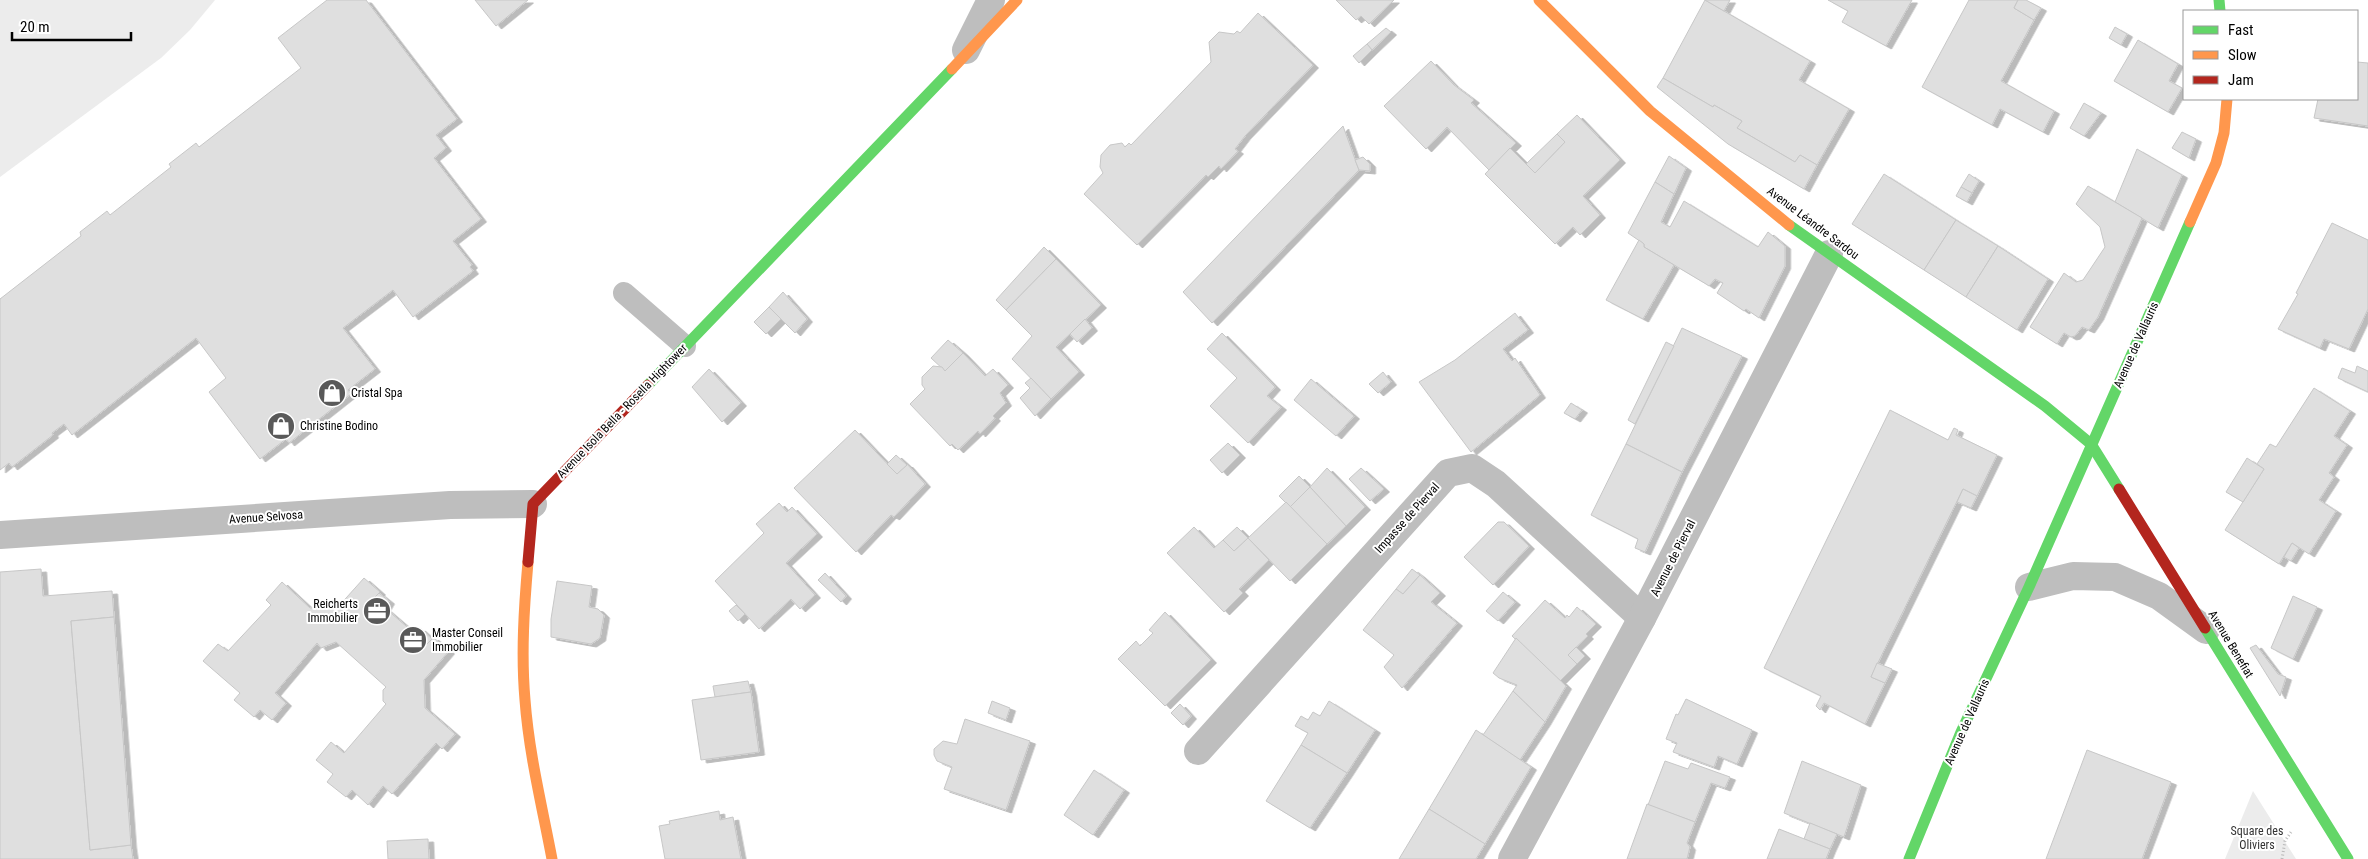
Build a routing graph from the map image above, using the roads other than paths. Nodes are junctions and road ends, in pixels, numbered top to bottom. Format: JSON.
{"nodes":[{"id":1,"x":991,"y":0,"type":"edge"},
{"id":2,"x":1017,"y":0,"type":"edge"},
{"id":3,"x":1539,"y":0,"type":"edge"},
{"id":4,"x":960,"y":61,"type":"junction"},
{"id":5,"x":2227,"y":100,"type":"edge"},
{"id":6,"x":1829,"y":254,"type":"junction"},
{"id":7,"x":624,"y":293,"type":"dead end"},
{"id":8,"x":685,"y":346,"type":"junction"},
{"id":9,"x":2091,"y":444,"type":"junction"},
{"id":10,"x":533,"y":504,"type":"junction"},
{"id":11,"x":0,"y":535,"type":"edge"},
{"id":12,"x":2029,"y":587,"type":"junction"},
{"id":13,"x":1642,"y":618,"type":"junction"},
{"id":14,"x":2206,"y":630,"type":"junction"},
{"id":15,"x":1198,"y":751,"type":"dead end"},
{"id":16,"x":552,"y":859,"type":"edge"},
{"id":17,"x":1512,"y":859,"type":"edge"},
{"id":18,"x":1909,"y":859,"type":"edge"},
{"id":19,"x":2348,"y":859,"type":"edge"}],
"edges":[{"from":1,"to":4,"type":"street","name":"Avenue Isola Bella - Rosella Hightower"},
{"from":2,"to":4,"type":"street","name":"Avenue Isola Bella - Rosella Hightower"},
{"from":3,"to":6,"type":"street","name":"Avenue Léandre Sardou"},
{"from":4,"to":8,"type":"street","name":"Avenue Isola Bella - Rosella Hightower"},
{"from":5,"to":9,"type":"street","name":"Avenue de Vallauris"},
{"from":6,"to":9,"type":"street","name":"Avenue Léandre Sardou"},
{"from":6,"to":13,"type":"street","name":"Avenue de Pierval"},
{"from":7,"to":8,"type":"lane"},
{"from":8,"to":10,"type":"street","name":"Avenue Isola Bella - Rosella Hightower"},
{"from":9,"to":12,"type":"street","name":"Avenue de Vallauris"},
{"from":9,"to":14,"type":"street","name":"Avenue Benefiat"},
{"from":10,"to":11,"type":"street","name":"Avenue Selvosa"},
{"from":10,"to":16,"type":"street"},
{"from":12,"to":14,"type":"street"},
{"from":12,"to":18,"type":"street","name":"Avenue de Vallauris"},
{"from":13,"to":15,"type":"street","name":"Impasse de Pierval"},
{"from":13,"to":17,"type":"street","name":"Avenue de Pierval"},
{"from":14,"to":19,"type":"street","name":"Avenue Benefiat"}]}
